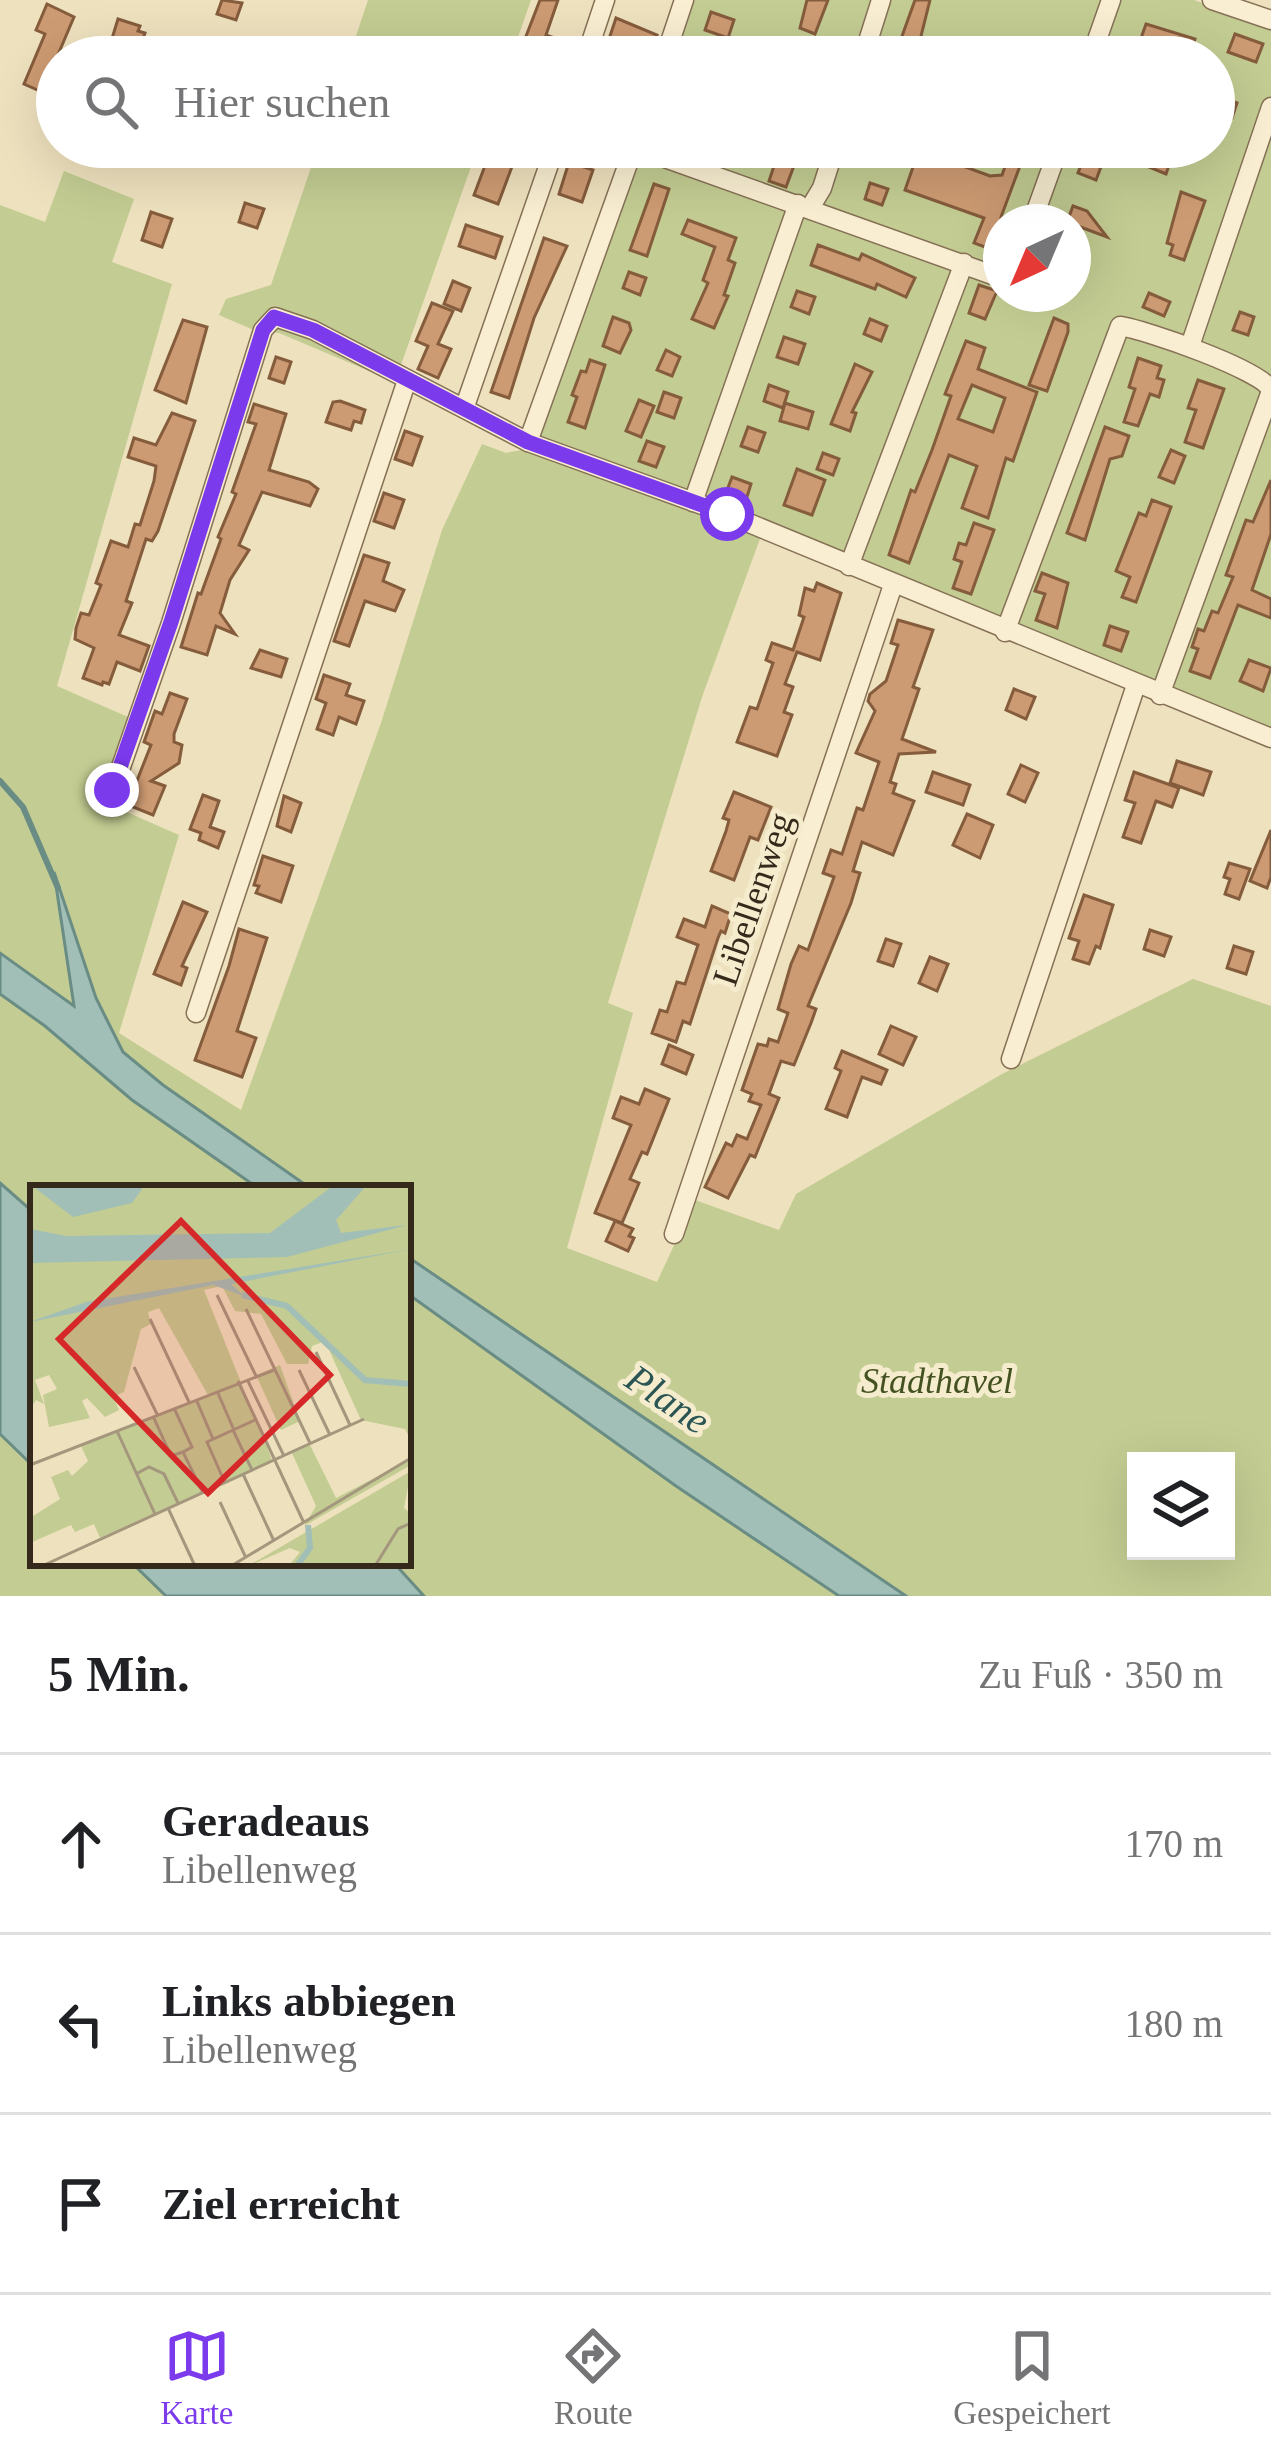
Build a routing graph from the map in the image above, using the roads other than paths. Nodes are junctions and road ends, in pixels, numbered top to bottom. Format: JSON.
{"nodes":[{"id":1,"x":605,"y":0,"type":"edge"},
{"id":2,"x":685,"y":0,"type":"edge"},
{"id":3,"x":881,"y":0,"type":"edge"},
{"id":4,"x":1111,"y":0,"type":"edge"},
{"id":5,"x":1212,"y":0,"type":"edge"},
{"id":6,"x":1271,"y":20,"type":"edge"},
{"id":7,"x":593,"y":36,"type":"edge"},
{"id":8,"x":672,"y":36,"type":"edge"},
{"id":9,"x":870,"y":36,"type":"edge"},
{"id":10,"x":1098,"y":36,"type":"edge"},
{"id":11,"x":1271,"y":107,"type":"edge"},
{"id":12,"x":548,"y":168,"type":"edge"},
{"id":13,"x":626,"y":168,"type":"edge"},
{"id":14,"x":695,"y":168,"type":"edge"},
{"id":15,"x":828,"y":168,"type":"edge"},
{"id":16,"x":1051,"y":168,"type":"edge"},
{"id":17,"x":1038,"y":204,"type":"edge"},
{"id":18,"x":804,"y":206,"type":"junction"},
{"id":19,"x":964,"y":263,"type":"junction"},
{"id":20,"x":983,"y":271,"type":"edge"},
{"id":21,"x":1190,"y":346,"type":"junction"},
{"id":22,"x":407,"y":380,"type":"junction"},
{"id":23,"x":1271,"y":390,"type":"edge"},
{"id":24,"x":465,"y":406,"type":"junction"},
{"id":25,"x":528,"y":442,"type":"junction"},
{"id":26,"x":693,"y":502,"type":"junction"},
{"id":27,"x":849,"y":566,"type":"junction"},
{"id":28,"x":893,"y":584,"type":"junction"},
{"id":29,"x":1005,"y":632,"type":"junction"},
{"id":30,"x":1136,"y":685,"type":"junction"},
{"id":31,"x":1160,"y":695,"type":"junction"},
{"id":32,"x":1271,"y":738,"type":"edge"},
{"id":33,"x":112,"y":790,"type":"dead end"},
{"id":34,"x":196,"y":1013,"type":"dead end"},
{"id":35,"x":1011,"y":1059,"type":"dead end"},
{"id":36,"x":674,"y":1234,"type":"dead end"}],
"edges":[{"from":1,"to":7,"type":"street"},
{"from":2,"to":8,"type":"street"},
{"from":3,"to":9,"type":"street"},
{"from":4,"to":10,"type":"street"},
{"from":5,"to":6,"type":"street"},
{"from":11,"to":21,"type":"street"},
{"from":12,"to":24,"type":"street"},
{"from":13,"to":25,"type":"street"},
{"from":14,"to":18,"type":"street"},
{"from":15,"to":18,"type":"street"},
{"from":16,"to":17,"type":"street"},
{"from":18,"to":19,"type":"street"},
{"from":18,"to":26,"type":"street"},
{"from":19,"to":20,"type":"street"},
{"from":19,"to":27,"type":"street"},
{"from":21,"to":23,"type":"street"},
{"from":21,"to":29,"type":"street"},
{"from":22,"to":24,"type":"street"},
{"from":22,"to":33,"type":"street"},
{"from":22,"to":34,"type":"street"},
{"from":23,"to":31,"type":"street"},
{"from":24,"to":25,"type":"street"},
{"from":25,"to":26,"type":"street"},
{"from":26,"to":27,"type":"street"},
{"from":27,"to":28,"type":"street"},
{"from":28,"to":29,"type":"street"},
{"from":28,"to":36,"type":"street","name":"Libellenweg"},
{"from":29,"to":30,"type":"street"},
{"from":30,"to":31,"type":"street"},
{"from":30,"to":35,"type":"street"},
{"from":31,"to":32,"type":"street"}]}
